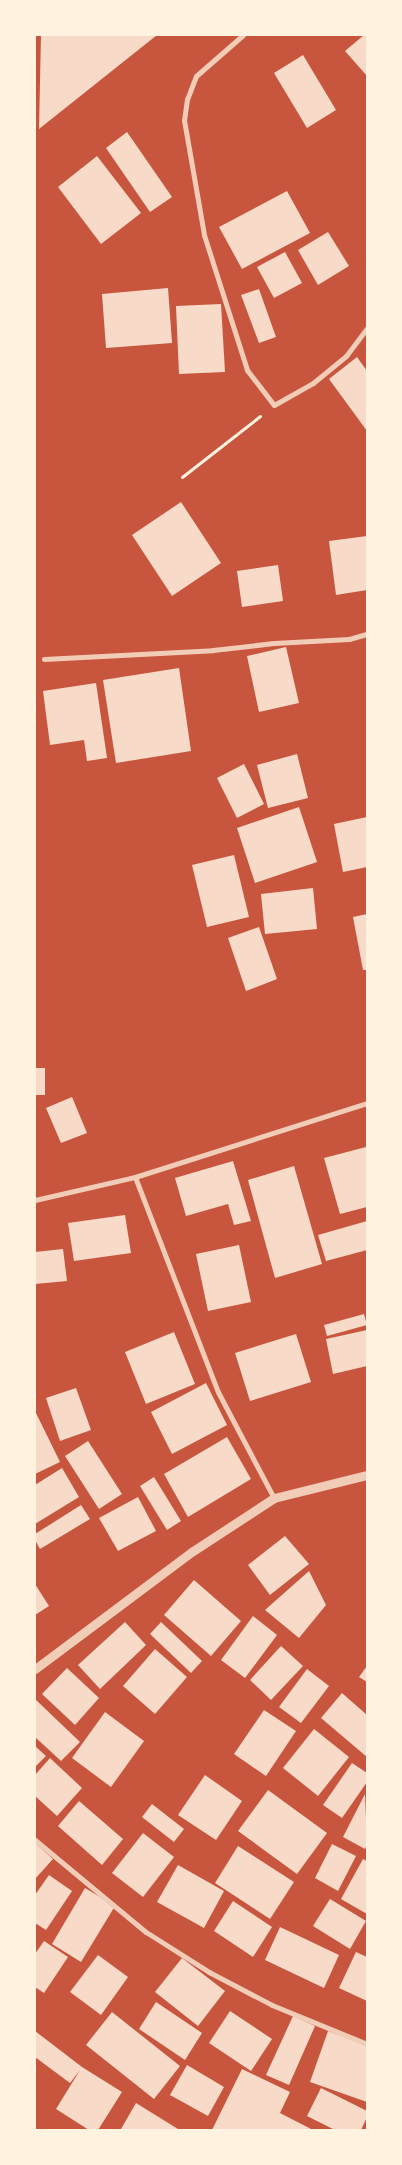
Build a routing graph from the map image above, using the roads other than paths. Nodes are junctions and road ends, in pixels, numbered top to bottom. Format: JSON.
{"nodes":[{"id":1,"x":244,"y":35,"type":"edge"},
{"id":2,"x":367,"y":328,"type":"edge"},
{"id":3,"x":367,"y":634,"type":"edge"},
{"id":4,"x":44,"y":659,"type":"dead end"},
{"id":5,"x":367,"y":1103,"type":"edge"},
{"id":6,"x":135,"y":1177,"type":"junction"},
{"id":7,"x":35,"y":1200,"type":"edge"},
{"id":8,"x":367,"y":1475,"type":"edge"},
{"id":9,"x":274,"y":1498,"type":"junction"},
{"id":10,"x":35,"y":1669,"type":"edge"},
{"id":11,"x":35,"y":1840,"type":"edge"},
{"id":12,"x":367,"y":2044,"type":"edge"}],
"edges":[{"from":1,"to":2,"type":"street"},
{"from":3,"to":4,"type":"street"},
{"from":5,"to":6,"type":"street"},
{"from":6,"to":7,"type":"street"},
{"from":6,"to":9,"type":"street"},
{"from":8,"to":9,"type":"street"},
{"from":9,"to":10,"type":"street"},
{"from":11,"to":12,"type":"street"}]}
